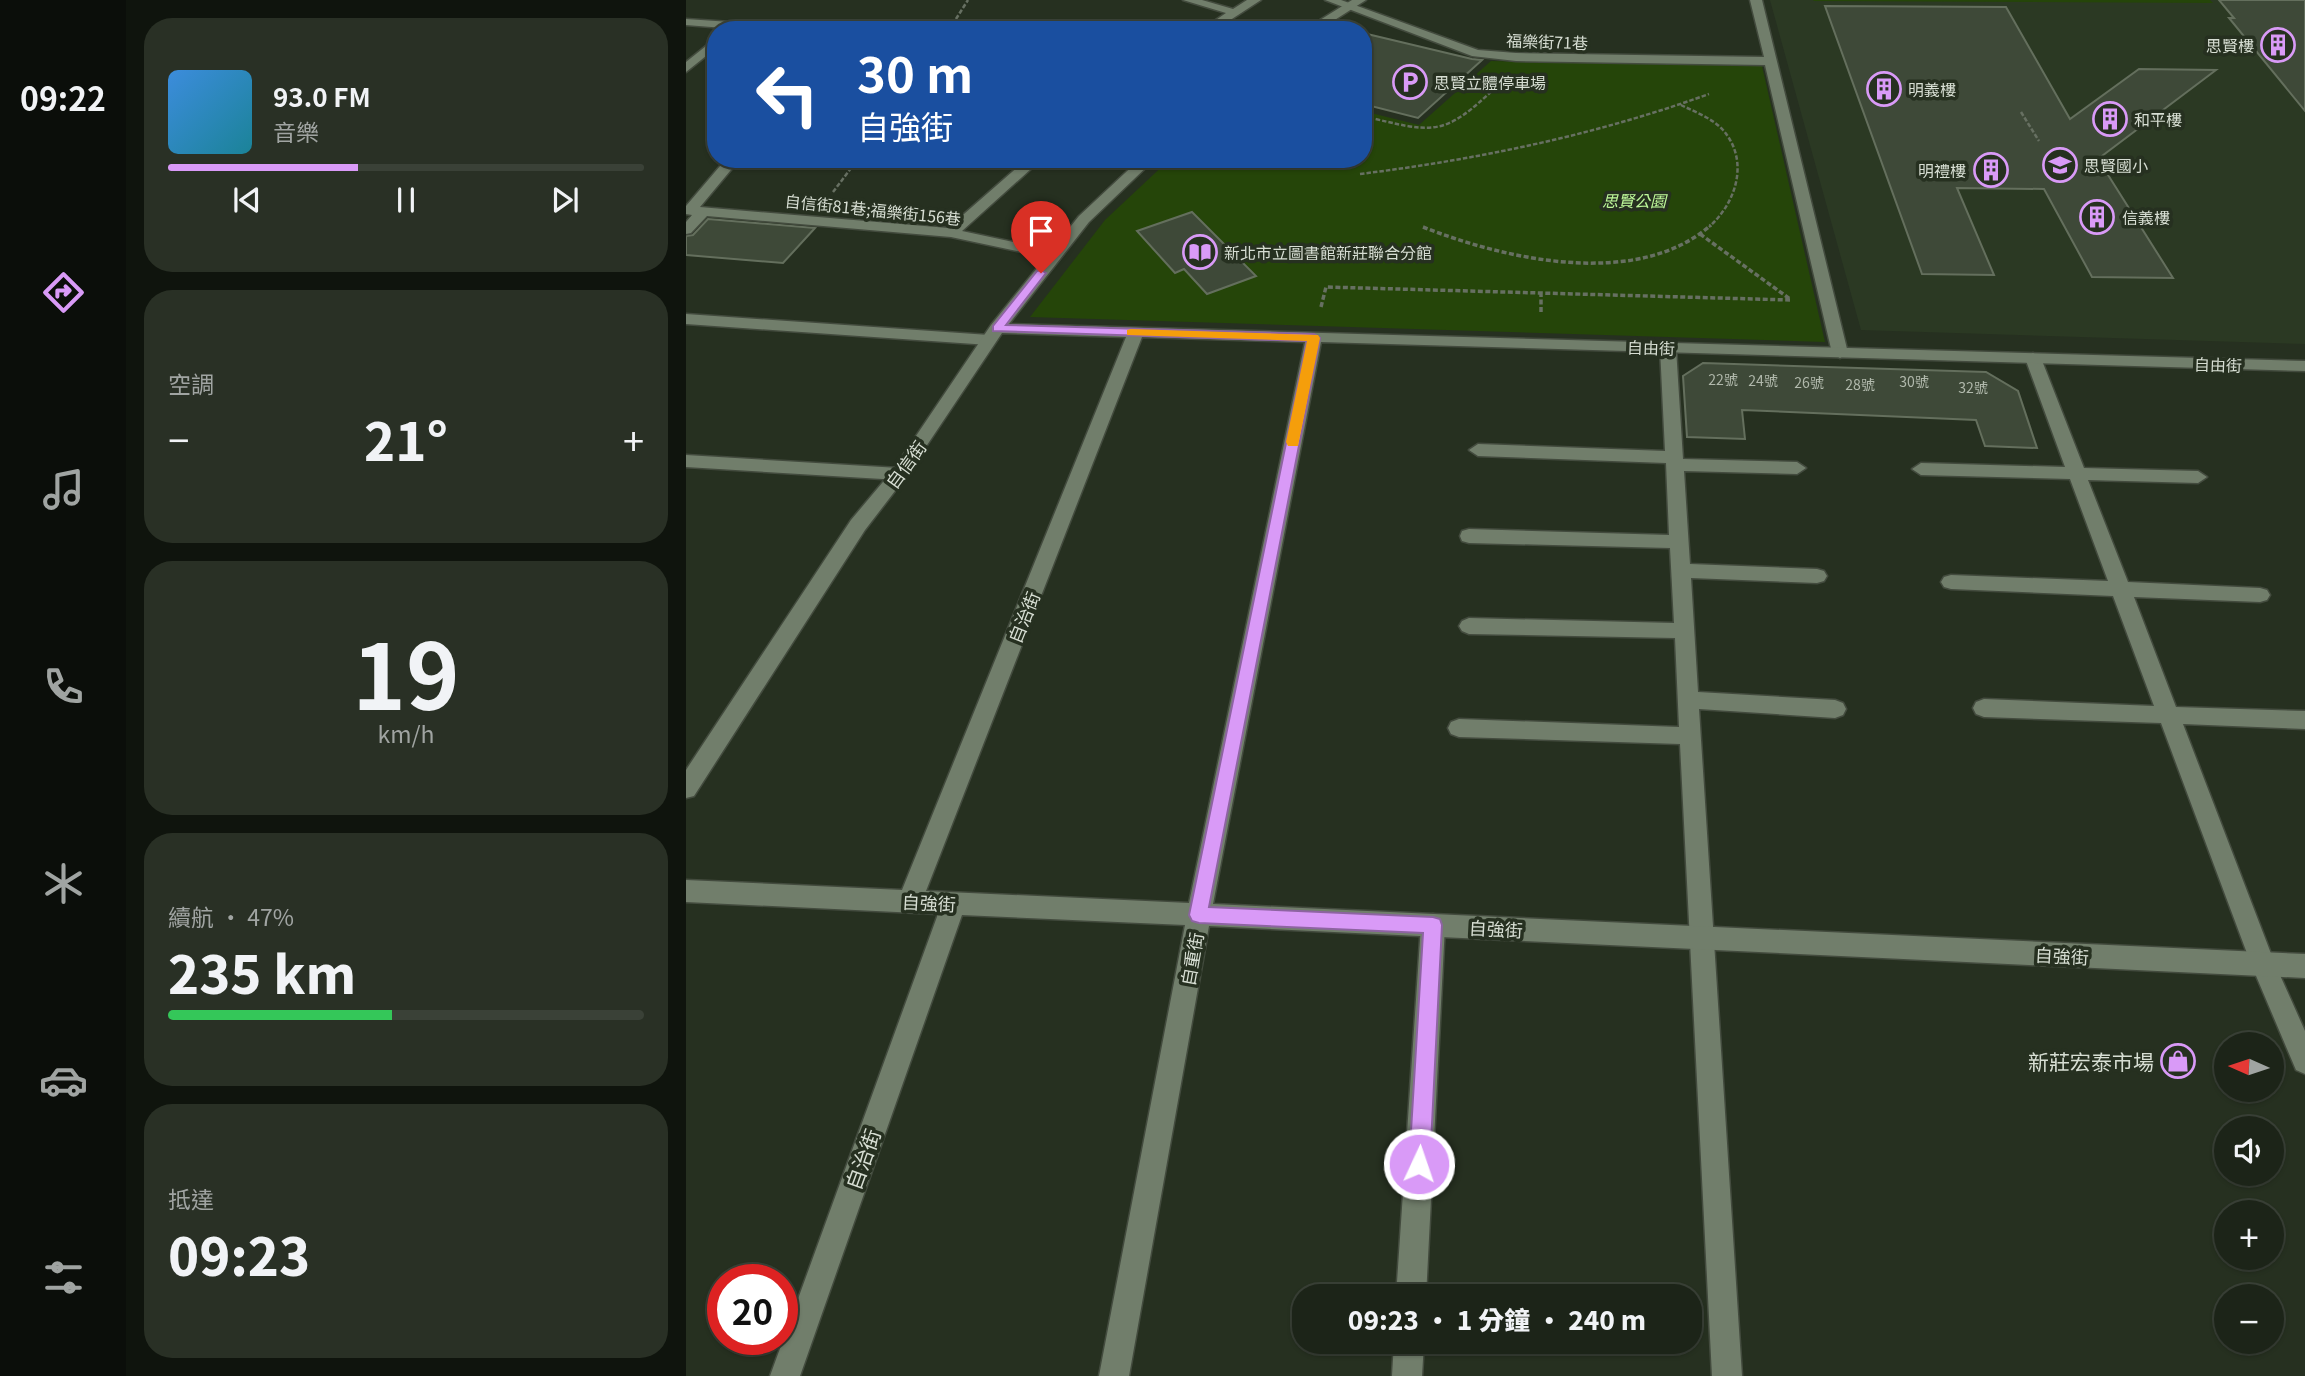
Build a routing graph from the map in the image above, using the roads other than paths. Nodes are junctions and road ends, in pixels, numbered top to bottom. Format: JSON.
{"nodes":[{"id":1,"x":1189,"y":0,"type":"edge"},
{"id":2,"x":1255,"y":0,"type":"edge"},
{"id":3,"x":1331,"y":0,"type":"edge"},
{"id":4,"x":1756,"y":0,"type":"edge"},
{"id":5,"x":1355,"y":3,"type":"edge"},
{"id":6,"x":1233,"y":12,"type":"junction"},
{"id":7,"x":1220,"y":21,"type":"edge"},
{"id":8,"x":1325,"y":21,"type":"edge"},
{"id":9,"x":686,"y":22,"type":"edge"},
{"id":10,"x":707,"y":24,"type":"edge"},
{"id":11,"x":707,"y":49,"type":"edge"},
{"id":12,"x":1771,"y":61,"type":"junction"},
{"id":13,"x":686,"y":68,"type":"edge"},
{"id":14,"x":726,"y":168,"type":"edge"},
{"id":15,"x":1025,"y":168,"type":"edge"},
{"id":16,"x":1139,"y":168,"type":"edge"},
{"id":17,"x":694,"y":210,"type":"edge"},
{"id":18,"x":686,"y":230,"type":"edge"},
{"id":19,"x":951,"y":233,"type":"junction"},
{"id":20,"x":1055,"y":255,"type":"junction"},
{"id":21,"x":686,"y":319,"type":"edge"},
{"id":22,"x":1136,"y":332,"type":"junction"},
{"id":23,"x":993,"y":334,"type":"junction"},
{"id":24,"x":1314,"y":338,"type":"junction"},
{"id":25,"x":1668,"y":348,"type":"junction"},
{"id":26,"x":1840,"y":353,"type":"junction"},
{"id":27,"x":2033,"y":358,"type":"junction"},
{"id":28,"x":2305,"y":366,"type":"edge"},
{"id":29,"x":1478,"y":450,"type":"dead end"},
{"id":30,"x":686,"y":461,"type":"edge"},
{"id":31,"x":1674,"y":461,"type":"junction"},
{"id":32,"x":1797,"y":468,"type":"dead end"},
{"id":33,"x":1921,"y":468,"type":"dead end"},
{"id":34,"x":899,"y":474,"type":"junction"},
{"id":35,"x":2077,"y":474,"type":"junction"},
{"id":36,"x":2198,"y":477,"type":"dead end"},
{"id":37,"x":1469,"y":536,"type":"dead end"},
{"id":38,"x":1679,"y":542,"type":"junction"},
{"id":39,"x":1681,"y":571,"type":"junction"},
{"id":40,"x":1817,"y":576,"type":"dead end"},
{"id":41,"x":1951,"y":582,"type":"dead end"},
{"id":42,"x":2121,"y":588,"type":"junction"},
{"id":43,"x":2260,"y":595,"type":"dead end"},
{"id":44,"x":1469,"y":626,"type":"dead end"},
{"id":45,"x":1684,"y":631,"type":"junction"},
{"id":46,"x":1687,"y":700,"type":"junction"},
{"id":47,"x":1984,"y":708,"type":"dead end"},
{"id":48,"x":1835,"y":709,"type":"dead end"},
{"id":49,"x":2169,"y":716,"type":"junction"},
{"id":50,"x":2305,"y":720,"type":"edge"},
{"id":51,"x":1459,"y":728,"type":"dead end"},
{"id":52,"x":1690,"y":736,"type":"junction"},
{"id":53,"x":686,"y":789,"type":"edge"},
{"id":54,"x":686,"y":891,"type":"edge"},
{"id":55,"x":909,"y":901,"type":"junction"},
{"id":56,"x":954,"y":903,"type":"junction"},
{"id":57,"x":1199,"y":915,"type":"junction"},
{"id":58,"x":1433,"y":925,"type":"junction"},
{"id":59,"x":1700,"y":938,"type":"junction"},
{"id":60,"x":2263,"y":964,"type":"junction"},
{"id":61,"x":2305,"y":966,"type":"edge"},
{"id":62,"x":2305,"y":1061,"type":"edge"},
{"id":63,"x":1412,"y":1284,"type":"edge"},
{"id":64,"x":1408,"y":1354,"type":"edge"},
{"id":65,"x":785,"y":1376,"type":"edge"},
{"id":66,"x":1114,"y":1376,"type":"edge"},
{"id":67,"x":1407,"y":1376,"type":"edge"},
{"id":68,"x":1727,"y":1376,"type":"edge"}],
"edges":[{"from":1,"to":6,"type":"street"},
{"from":2,"to":6,"type":"street"},
{"from":3,"to":5,"type":"street","name":"福樂街71巷"},
{"from":4,"to":12,"type":"street"},
{"from":5,"to":8,"type":"street"},
{"from":5,"to":12,"type":"street","name":"福樂街71巷"},
{"from":6,"to":7,"type":"street"},
{"from":9,"to":10,"type":"street"},
{"from":11,"to":13,"type":"street"},
{"from":12,"to":26,"type":"street"},
{"from":14,"to":17,"type":"street"},
{"from":15,"to":19,"type":"street"},
{"from":16,"to":20,"type":"street","name":"自信街"},
{"from":17,"to":18,"type":"street"},
{"from":17,"to":19,"type":"street","name":"自信街81巷;福樂街156巷"},
{"from":19,"to":20,"type":"street","name":"自信街81巷;福樂街156巷"},
{"from":20,"to":23,"type":"street","name":"自信街"},
{"from":21,"to":23,"type":"street","name":"自由街"},
{"from":22,"to":23,"type":"street","name":"自由街"},
{"from":22,"to":24,"type":"street","name":"自由街"},
{"from":22,"to":55,"type":"street","name":"自治街"},
{"from":23,"to":34,"type":"street","name":"自信街"},
{"from":24,"to":25,"type":"street","name":"自由街"},
{"from":24,"to":57,"type":"street","name":"自重街"},
{"from":25,"to":26,"type":"street","name":"自由街"},
{"from":25,"to":31,"type":"street"},
{"from":26,"to":27,"type":"street","name":"自由街"},
{"from":27,"to":28,"type":"street","name":"自由街"},
{"from":27,"to":35,"type":"street"},
{"from":29,"to":31,"type":"street"},
{"from":30,"to":34,"type":"street"},
{"from":31,"to":32,"type":"street"},
{"from":31,"to":38,"type":"street"},
{"from":33,"to":35,"type":"street"},
{"from":34,"to":53,"type":"street","name":"自信街"},
{"from":35,"to":36,"type":"street"},
{"from":35,"to":42,"type":"street"},
{"from":37,"to":38,"type":"street"},
{"from":38,"to":39,"type":"street"},
{"from":39,"to":40,"type":"street"},
{"from":39,"to":45,"type":"street"},
{"from":41,"to":42,"type":"street"},
{"from":42,"to":43,"type":"street"},
{"from":42,"to":49,"type":"street"},
{"from":44,"to":45,"type":"street"},
{"from":45,"to":46,"type":"street"},
{"from":46,"to":48,"type":"street"},
{"from":46,"to":52,"type":"street"},
{"from":47,"to":49,"type":"street"},
{"from":49,"to":50,"type":"street"},
{"from":49,"to":60,"type":"street"},
{"from":51,"to":52,"type":"street"},
{"from":52,"to":59,"type":"street"},
{"from":54,"to":55,"type":"street","name":"自強街"},
{"from":55,"to":56,"type":"street","name":"自強街"},
{"from":56,"to":57,"type":"street","name":"自強街"},
{"from":56,"to":65,"type":"street","name":"自治街"},
{"from":57,"to":58,"type":"street","name":"自強街"},
{"from":57,"to":66,"type":"street","name":"自重街"},
{"from":58,"to":59,"type":"street","name":"自強街"},
{"from":58,"to":63,"type":"street"},
{"from":59,"to":60,"type":"street","name":"自強街"},
{"from":59,"to":68,"type":"street"},
{"from":60,"to":61,"type":"street","name":"自強街"},
{"from":60,"to":62,"type":"street"},
{"from":64,"to":67,"type":"street"}]}
